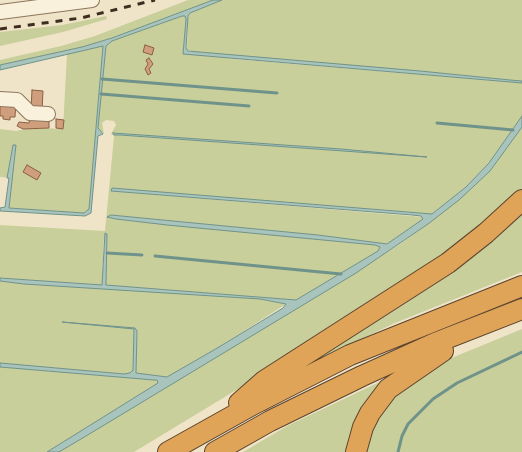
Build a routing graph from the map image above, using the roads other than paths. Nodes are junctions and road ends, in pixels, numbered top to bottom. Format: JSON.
{"nodes":[{"id":1,"x":92,"y":0,"type":"edge"},
{"id":2,"x":0,"y":12,"type":"edge"},
{"id":3,"x":0,"y":99,"type":"edge"},
{"id":4,"x":48,"y":114,"type":"dead end"},
{"id":5,"x":522,"y":200,"type":"edge"},
{"id":6,"x":522,"y":286,"type":"edge"},
{"id":7,"x":522,"y":309,"type":"edge"},
{"id":8,"x":488,"y":322,"type":"junction"},
{"id":9,"x":214,"y":426,"type":"junction"},
{"id":10,"x":168,"y":452,"type":"edge"},
{"id":11,"x":215,"y":452,"type":"edge"},
{"id":12,"x":356,"y":452,"type":"edge"}],
"edges":[{"from":1,"to":2,"type":"street"},
{"from":3,"to":4,"type":"street"},
{"from":5,"to":9,"type":"highway"},
{"from":6,"to":9,"type":"highway"},
{"from":7,"to":8,"type":"highway"},
{"from":8,"to":11,"type":"highway"},
{"from":8,"to":12,"type":"highway"},
{"from":9,"to":10,"type":"highway"}]}
